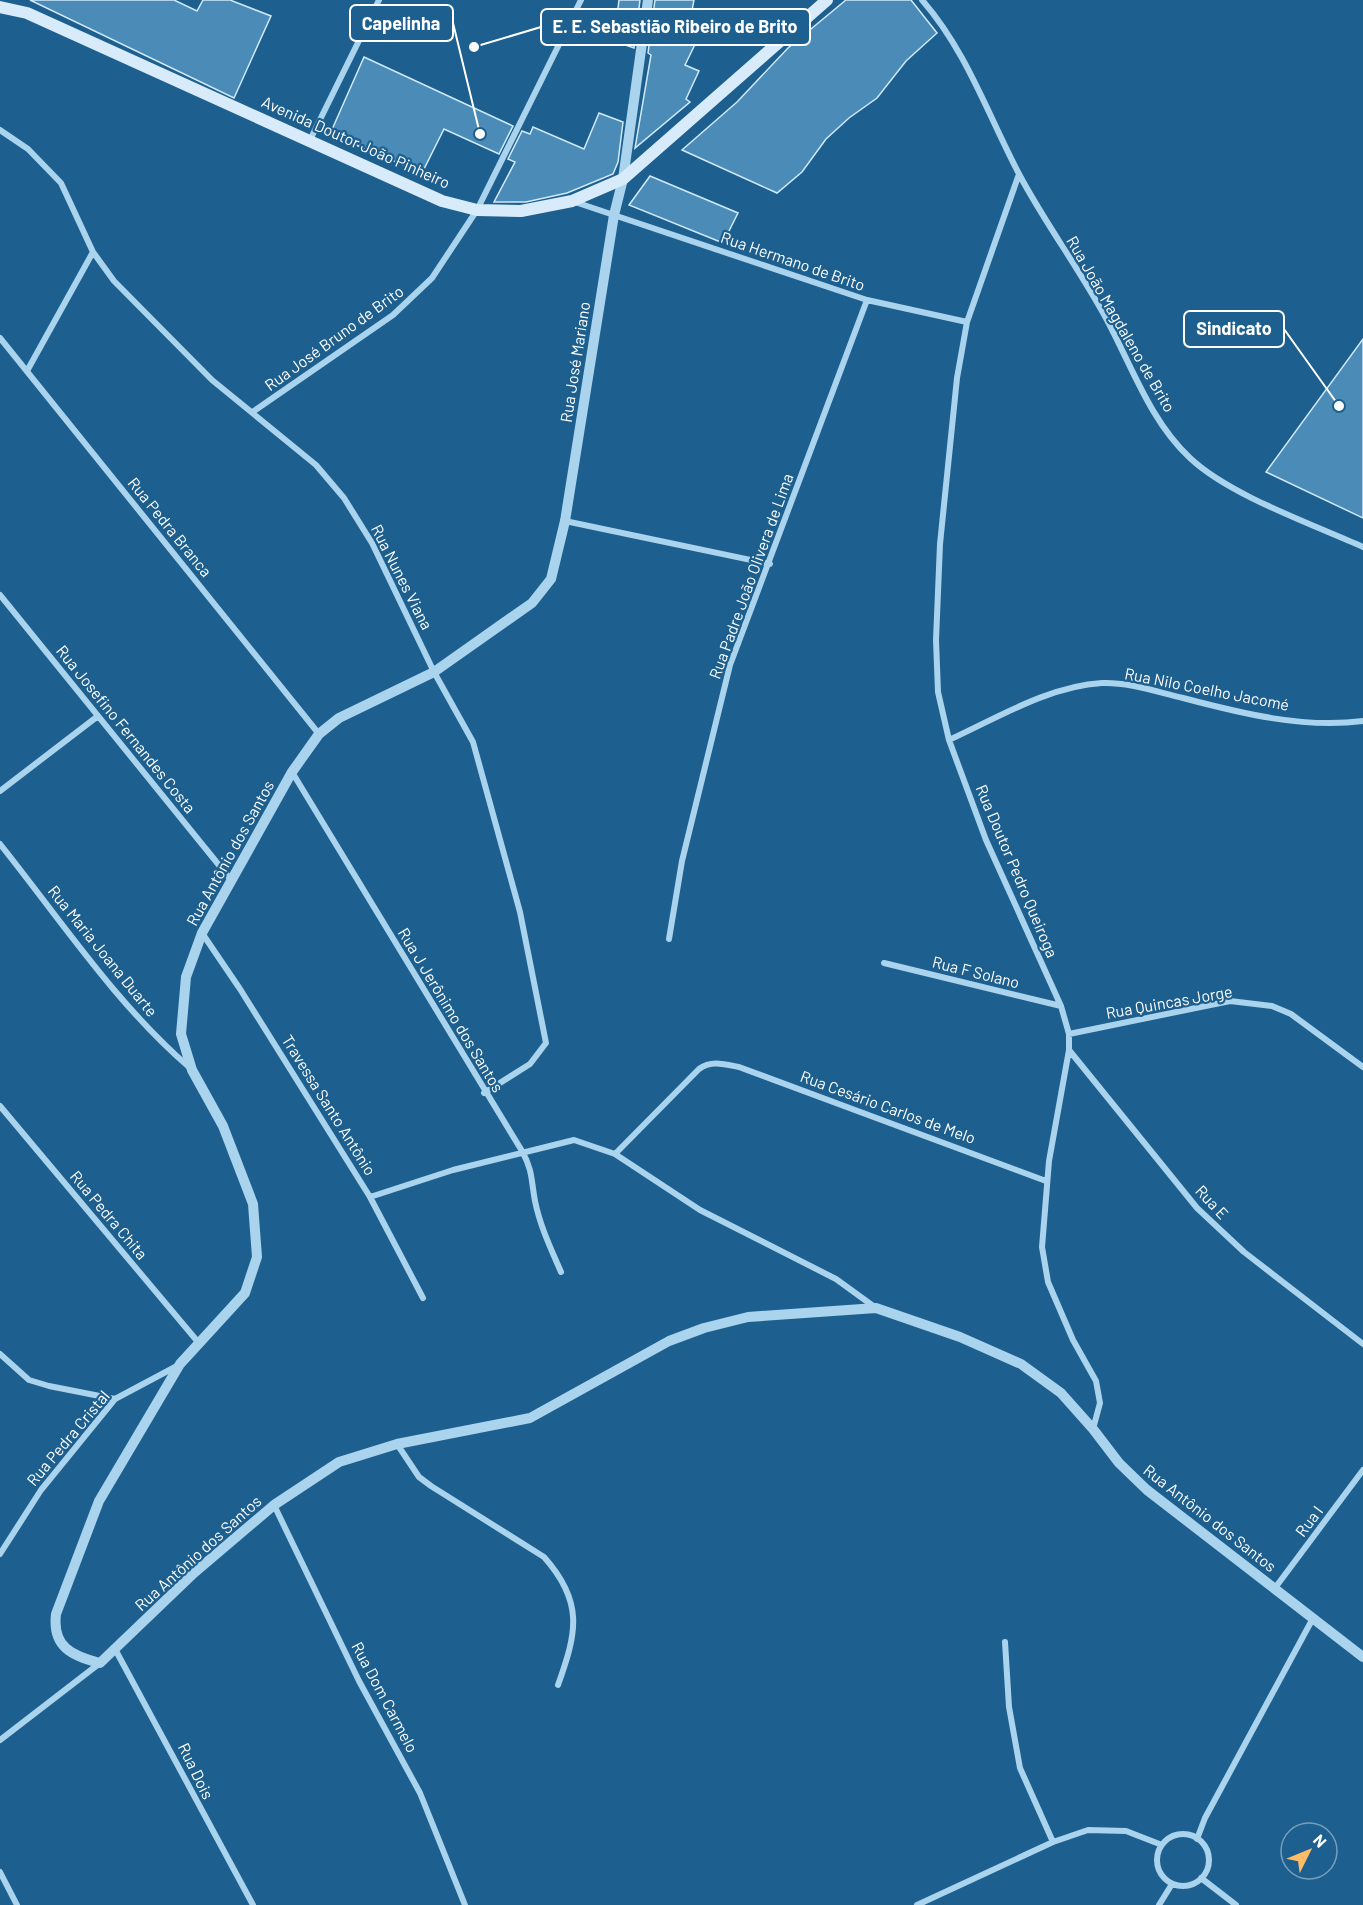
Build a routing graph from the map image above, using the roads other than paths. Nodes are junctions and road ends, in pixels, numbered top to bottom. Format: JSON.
{"nodes":[{"id":1,"x":379,"y":0,"type":"edge"},
{"id":2,"x":581,"y":0,"type":"edge"},
{"id":3,"x":648,"y":0,"type":"edge"},
{"id":4,"x":827,"y":0,"type":"edge"},
{"id":5,"x":922,"y":0,"type":"edge"},
{"id":6,"x":0,"y":7,"type":"edge"},
{"id":7,"x":0,"y":130,"type":"edge"},
{"id":8,"x":310,"y":140,"type":"junction"},
{"id":9,"x":1019,"y":174,"type":"junction"},
{"id":10,"x":623,"y":178,"type":"junction"},
{"id":11,"x":572,"y":201,"type":"junction"},
{"id":12,"x":477,"y":210,"type":"junction"},
{"id":13,"x":614,"y":215,"type":"junction"},
{"id":14,"x":93,"y":252,"type":"junction"},
{"id":15,"x":867,"y":300,"type":"junction"},
{"id":16,"x":967,"y":322,"type":"junction"},
{"id":17,"x":0,"y":338,"type":"edge"},
{"id":18,"x":27,"y":371,"type":"junction"},
{"id":19,"x":254,"y":411,"type":"junction"},
{"id":20,"x":565,"y":521,"type":"junction"},
{"id":21,"x":1363,"y":547,"type":"edge"},
{"id":22,"x":770,"y":564,"type":"junction"},
{"id":23,"x":0,"y":596,"type":"edge"},
{"id":24,"x":434,"y":672,"type":"junction"},
{"id":25,"x":98,"y":716,"type":"junction"},
{"id":26,"x":1363,"y":721,"type":"edge"},
{"id":27,"x":319,"y":734,"type":"junction"},
{"id":28,"x":949,"y":740,"type":"junction"},
{"id":29,"x":292,"y":772,"type":"junction"},
{"id":30,"x":0,"y":791,"type":"edge"},
{"id":31,"x":0,"y":844,"type":"edge"},
{"id":32,"x":231,"y":880,"type":"junction"},
{"id":33,"x":202,"y":933,"type":"junction"},
{"id":34,"x":669,"y":939,"type":"dead end"},
{"id":35,"x":884,"y":963,"type":"dead end"},
{"id":36,"x":1061,"y":1006,"type":"junction"},
{"id":37,"x":1069,"y":1034,"type":"junction"},
{"id":38,"x":1069,"y":1050,"type":"junction"},
{"id":39,"x":1363,"y":1067,"type":"edge"},
{"id":40,"x":192,"y":1070,"type":"junction"},
{"id":41,"x":484,"y":1093,"type":"junction"},
{"id":42,"x":0,"y":1106,"type":"edge"},
{"id":43,"x":522,"y":1151,"type":"junction"},
{"id":44,"x":615,"y":1154,"type":"junction"},
{"id":45,"x":1046,"y":1180,"type":"junction"},
{"id":46,"x":370,"y":1197,"type":"junction"},
{"id":47,"x":561,"y":1272,"type":"dead end"},
{"id":48,"x":423,"y":1298,"type":"dead end"},
{"id":49,"x":876,"y":1308,"type":"junction"},
{"id":50,"x":198,"y":1342,"type":"junction"},
{"id":51,"x":1363,"y":1344,"type":"edge"},
{"id":52,"x":0,"y":1354,"type":"edge"},
{"id":53,"x":180,"y":1364,"type":"junction"},
{"id":54,"x":115,"y":1399,"type":"junction"},
{"id":55,"x":1093,"y":1429,"type":"junction"},
{"id":56,"x":397,"y":1444,"type":"junction"},
{"id":57,"x":1363,"y":1470,"type":"edge"},
{"id":58,"x":274,"y":1505,"type":"junction"},
{"id":59,"x":0,"y":1554,"type":"edge"},
{"id":60,"x":1275,"y":1588,"type":"junction"},
{"id":61,"x":1312,"y":1620,"type":"junction"},
{"id":62,"x":1005,"y":1642,"type":"dead end"},
{"id":63,"x":115,"y":1649,"type":"junction"},
{"id":64,"x":1363,"y":1657,"type":"edge"},
{"id":65,"x":100,"y":1663,"type":"junction"},
{"id":66,"x":558,"y":1685,"type":"dead end"},
{"id":67,"x":0,"y":1740,"type":"edge"},
{"id":68,"x":1197,"y":1839,"type":"junction"},
{"id":69,"x":1053,"y":1842,"type":"junction"},
{"id":70,"x":1162,"y":1845,"type":"junction"},
{"id":71,"x":0,"y":1872,"type":"edge"},
{"id":72,"x":1201,"y":1878,"type":"junction"},
{"id":73,"x":1172,"y":1884,"type":"junction"},
{"id":74,"x":16,"y":1905,"type":"edge"},
{"id":75,"x":253,"y":1905,"type":"edge"},
{"id":76,"x":465,"y":1905,"type":"edge"},
{"id":77,"x":918,"y":1905,"type":"edge"},
{"id":78,"x":1159,"y":1905,"type":"edge"},
{"id":79,"x":1236,"y":1905,"type":"edge"}],
"edges":[{"from":1,"to":8,"type":"street"},
{"from":2,"to":12,"type":"street","name":"Rua José Bruno de Brito"},
{"from":3,"to":10,"type":"street","name":"Rua José Mariano"},
{"from":4,"to":10,"type":"main road","name":"Avenida Doutor João Pinheiro"},
{"from":5,"to":9,"type":"street","name":"Rua João Magdaleno de Brito"},
{"from":6,"to":8,"type":"main road","name":"Avenida Doutor João Pinheiro"},
{"from":7,"to":14,"type":"street","name":"Rua Nunes Viana"},
{"from":8,"to":12,"type":"main road","name":"Avenida Doutor João Pinheiro"},
{"from":9,"to":16,"type":"street","name":"Rua Doutor Pedro Queiroga"},
{"from":9,"to":21,"type":"street","name":"Rua João Magdaleno de Brito"},
{"from":10,"to":11,"type":"main road","name":"Avenida Doutor João Pinheiro"},
{"from":10,"to":13,"type":"street","name":"Rua José Mariano"},
{"from":11,"to":12,"type":"main road","name":"Avenida Doutor João Pinheiro"},
{"from":11,"to":13,"type":"street","name":"Rua Hermano de Brito"},
{"from":12,"to":19,"type":"street","name":"Rua José Bruno de Brito"},
{"from":13,"to":15,"type":"street","name":"Rua Hermano de Brito"},
{"from":13,"to":20,"type":"street","name":"Rua José Mariano"},
{"from":14,"to":18,"type":"street"},
{"from":14,"to":19,"type":"street","name":"Rua Nunes Viana"},
{"from":15,"to":16,"type":"street","name":"Rua Hermano de Brito"},
{"from":15,"to":22,"type":"street","name":"Rua Padre João Olivera de Lima"},
{"from":16,"to":28,"type":"street","name":"Rua Doutor Pedro Queiroga"},
{"from":17,"to":18,"type":"street","name":"Rua Pedra Branca"},
{"from":18,"to":27,"type":"street","name":"Rua Pedra Branca"},
{"from":19,"to":24,"type":"street","name":"Rua Nunes Viana"},
{"from":20,"to":22,"type":"street"},
{"from":20,"to":24,"type":"street","name":"Rua José Mariano"},
{"from":22,"to":34,"type":"street","name":"Rua Padre João Olivera de Lima"},
{"from":23,"to":25,"type":"street","name":"Rua Josefino Fernandes Costa"},
{"from":24,"to":27,"type":"street","name":"Rua Antônio dos Santos"},
{"from":24,"to":41,"type":"street","name":"Rua Nunes Viana"},
{"from":25,"to":30,"type":"street"},
{"from":25,"to":32,"type":"street","name":"Rua Josefino Fernandes Costa"},
{"from":26,"to":28,"type":"street","name":"Rua Nilo Coelho Jacomé"},
{"from":27,"to":29,"type":"street","name":"Rua Antônio dos Santos"},
{"from":28,"to":36,"type":"street","name":"Rua Doutor Pedro Queiroga"},
{"from":29,"to":32,"type":"street","name":"Rua Antônio dos Santos"},
{"from":29,"to":41,"type":"street","name":"Rua J Jerônimo dos Santos"},
{"from":31,"to":40,"type":"street","name":"Rua Maria Joana Duarte"},
{"from":32,"to":33,"type":"street","name":"Rua Antônio dos Santos"},
{"from":33,"to":40,"type":"street","name":"Rua Antônio dos Santos"},
{"from":33,"to":46,"type":"street","name":"Travessa Santo Antônio"},
{"from":35,"to":36,"type":"street","name":"Rua F Solano"},
{"from":36,"to":37,"type":"street","name":"Rua Doutor Pedro Queiroga"},
{"from":37,"to":38,"type":"street","name":"Rua Doutor Pedro Queiroga"},
{"from":37,"to":39,"type":"street","name":"Rua Quincas Jorge"},
{"from":38,"to":45,"type":"street","name":"Rua Doutor Pedro Queiroga"},
{"from":38,"to":51,"type":"street","name":"Rua E"},
{"from":40,"to":50,"type":"street","name":"Rua Antônio dos Santos"},
{"from":41,"to":43,"type":"street","name":"Rua J Jerônimo dos Santos"},
{"from":42,"to":50,"type":"street","name":"Rua Pedra Chita"},
{"from":43,"to":44,"type":"street"},
{"from":43,"to":46,"type":"street"},
{"from":43,"to":47,"type":"street","name":"Rua J Jerônimo dos Santos"},
{"from":44,"to":45,"type":"street","name":"Rua Cesário Carlos de Melo"},
{"from":44,"to":49,"type":"street"},
{"from":45,"to":55,"type":"street","name":"Rua Doutor Pedro Queiroga"},
{"from":46,"to":48,"type":"street","name":"Travessa Santo Antônio"},
{"from":49,"to":55,"type":"street","name":"Rua Antônio dos Santos"},
{"from":49,"to":56,"type":"street","name":"Rua Antônio dos Santos"},
{"from":50,"to":53,"type":"street","name":"Rua Antônio dos Santos"},
{"from":52,"to":54,"type":"street"},
{"from":53,"to":54,"type":"street","name":"Rua Pedra Cristal"},
{"from":53,"to":65,"type":"street","name":"Rua Antônio dos Santos"},
{"from":54,"to":59,"type":"street","name":"Rua Pedra Cristal"},
{"from":55,"to":60,"type":"street","name":"Rua Antônio dos Santos"},
{"from":56,"to":58,"type":"street","name":"Rua Antônio dos Santos"},
{"from":56,"to":66,"type":"street"},
{"from":57,"to":60,"type":"street","name":"Rua I"},
{"from":58,"to":63,"type":"street","name":"Rua Antônio dos Santos"},
{"from":58,"to":76,"type":"street","name":"Rua Dom Carmelo"},
{"from":60,"to":61,"type":"street","name":"Rua Antônio dos Santos"},
{"from":61,"to":64,"type":"street","name":"Rua Antônio dos Santos"},
{"from":61,"to":68,"type":"street"},
{"from":62,"to":69,"type":"street"},
{"from":63,"to":65,"type":"street","name":"Rua Antônio dos Santos"},
{"from":63,"to":75,"type":"street","name":"Rua Dois"},
{"from":65,"to":67,"type":"street"},
{"from":68,"to":70,"type":"street"},
{"from":68,"to":72,"type":"street"},
{"from":69,"to":70,"type":"street"},
{"from":69,"to":77,"type":"street"},
{"from":70,"to":73,"type":"street"},
{"from":71,"to":74,"type":"street"},
{"from":72,"to":73,"type":"street"},
{"from":72,"to":79,"type":"street"},
{"from":73,"to":78,"type":"street"}]}
